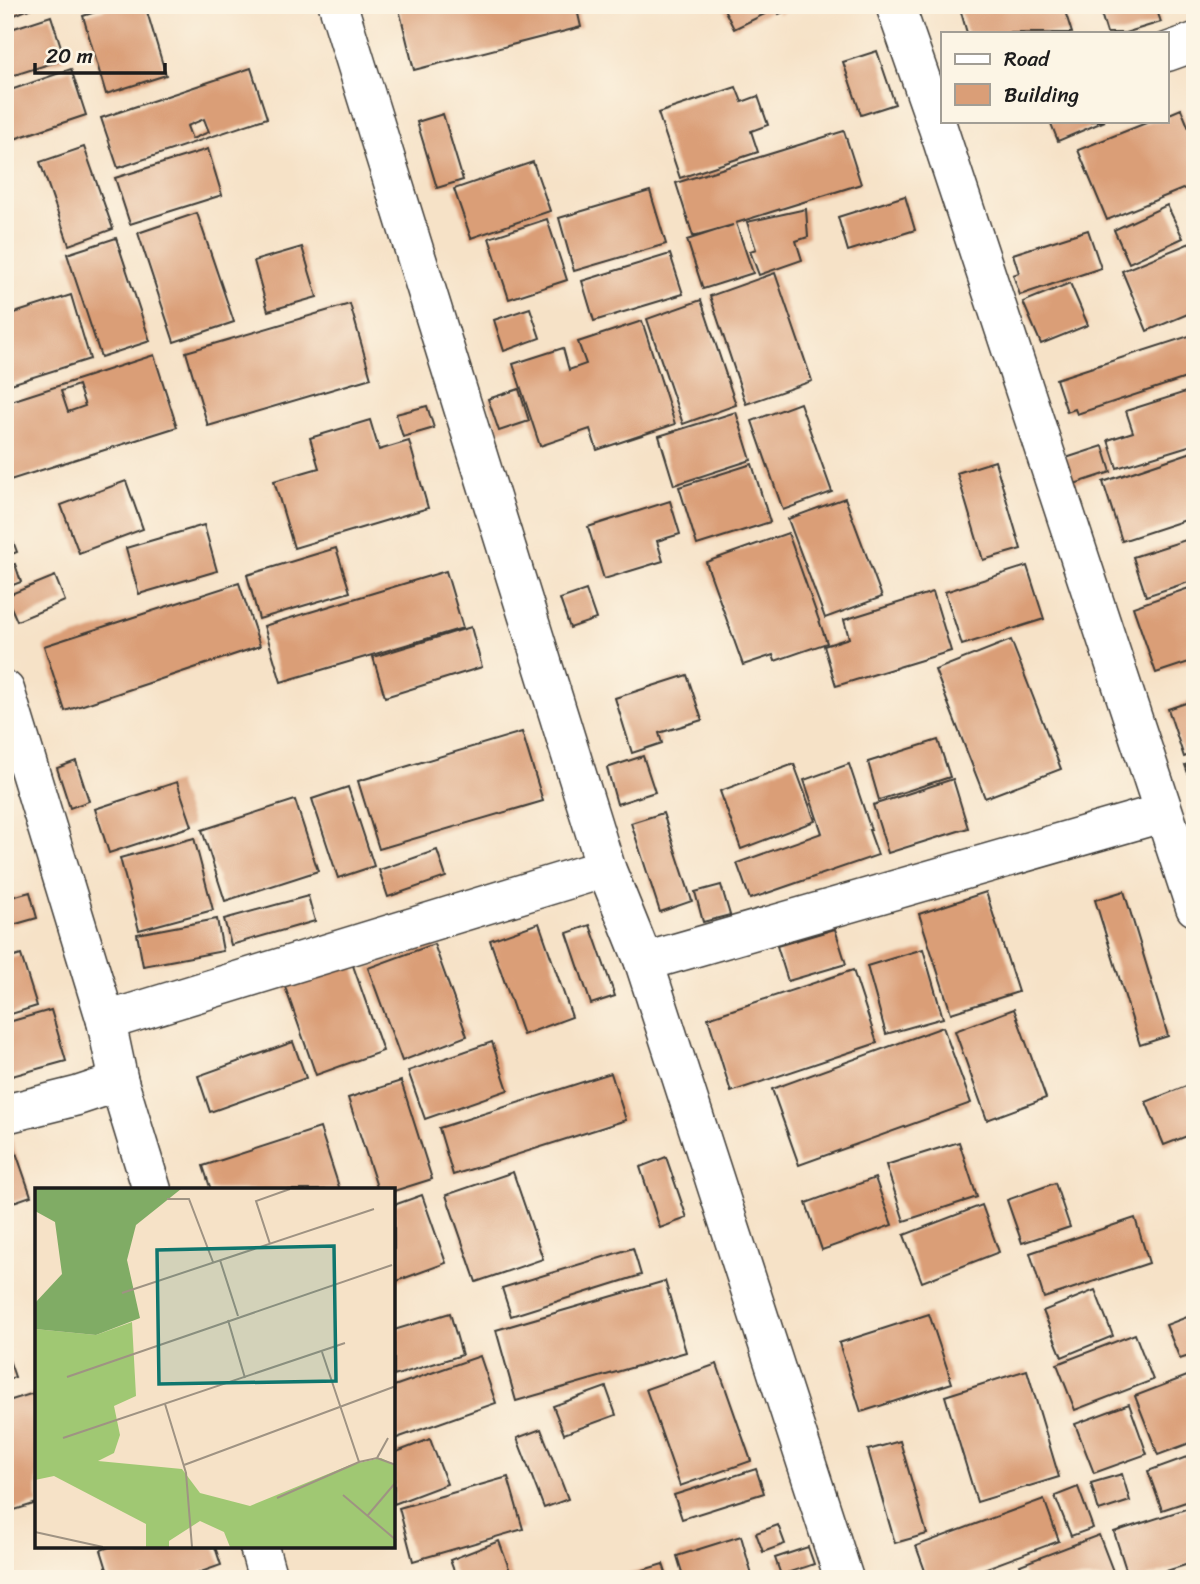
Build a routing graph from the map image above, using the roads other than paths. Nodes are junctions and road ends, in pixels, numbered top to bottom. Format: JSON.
{"nodes":[{"id":1,"x":338,"y":5,"type":"edge"},
{"id":2,"x":895,"y":5,"type":"edge"},
{"id":3,"x":1195,"y":42,"type":"edge"},
{"id":4,"x":1168,"y":52,"type":"edge"},
{"id":5,"x":941,"y":106,"type":"edge"},
{"id":6,"x":949,"y":124,"type":"edge"},
{"id":7,"x":5,"y":690,"type":"edge"},
{"id":8,"x":1162,"y":813,"type":"junction"},
{"id":9,"x":606,"y":868,"type":"junction"},
{"id":10,"x":1195,"y":907,"type":"edge"},
{"id":11,"x":644,"y":962,"type":"junction"},
{"id":12,"x":106,"y":1021,"type":"junction"},
{"id":13,"x":120,"y":1082,"type":"junction"},
{"id":14,"x":5,"y":1114,"type":"edge"},
{"id":15,"x":151,"y":1188,"type":"edge"},
{"id":16,"x":260,"y":1549,"type":"edge"},
{"id":17,"x":268,"y":1579,"type":"edge"},
{"id":18,"x":844,"y":1579,"type":"edge"}],
"edges":[{"from":1,"to":9,"type":"street"},
{"from":2,"to":5,"type":"street"},
{"from":3,"to":4,"type":"street"},
{"from":6,"to":8,"type":"street"},
{"from":7,"to":12,"type":"street"},
{"from":8,"to":10,"type":"street"},
{"from":8,"to":11,"type":"street"},
{"from":9,"to":11,"type":"street"},
{"from":9,"to":12,"type":"street"},
{"from":11,"to":18,"type":"street"},
{"from":12,"to":13,"type":"street"},
{"from":13,"to":14,"type":"street"},
{"from":13,"to":15,"type":"street"},
{"from":16,"to":17,"type":"street"}]}
